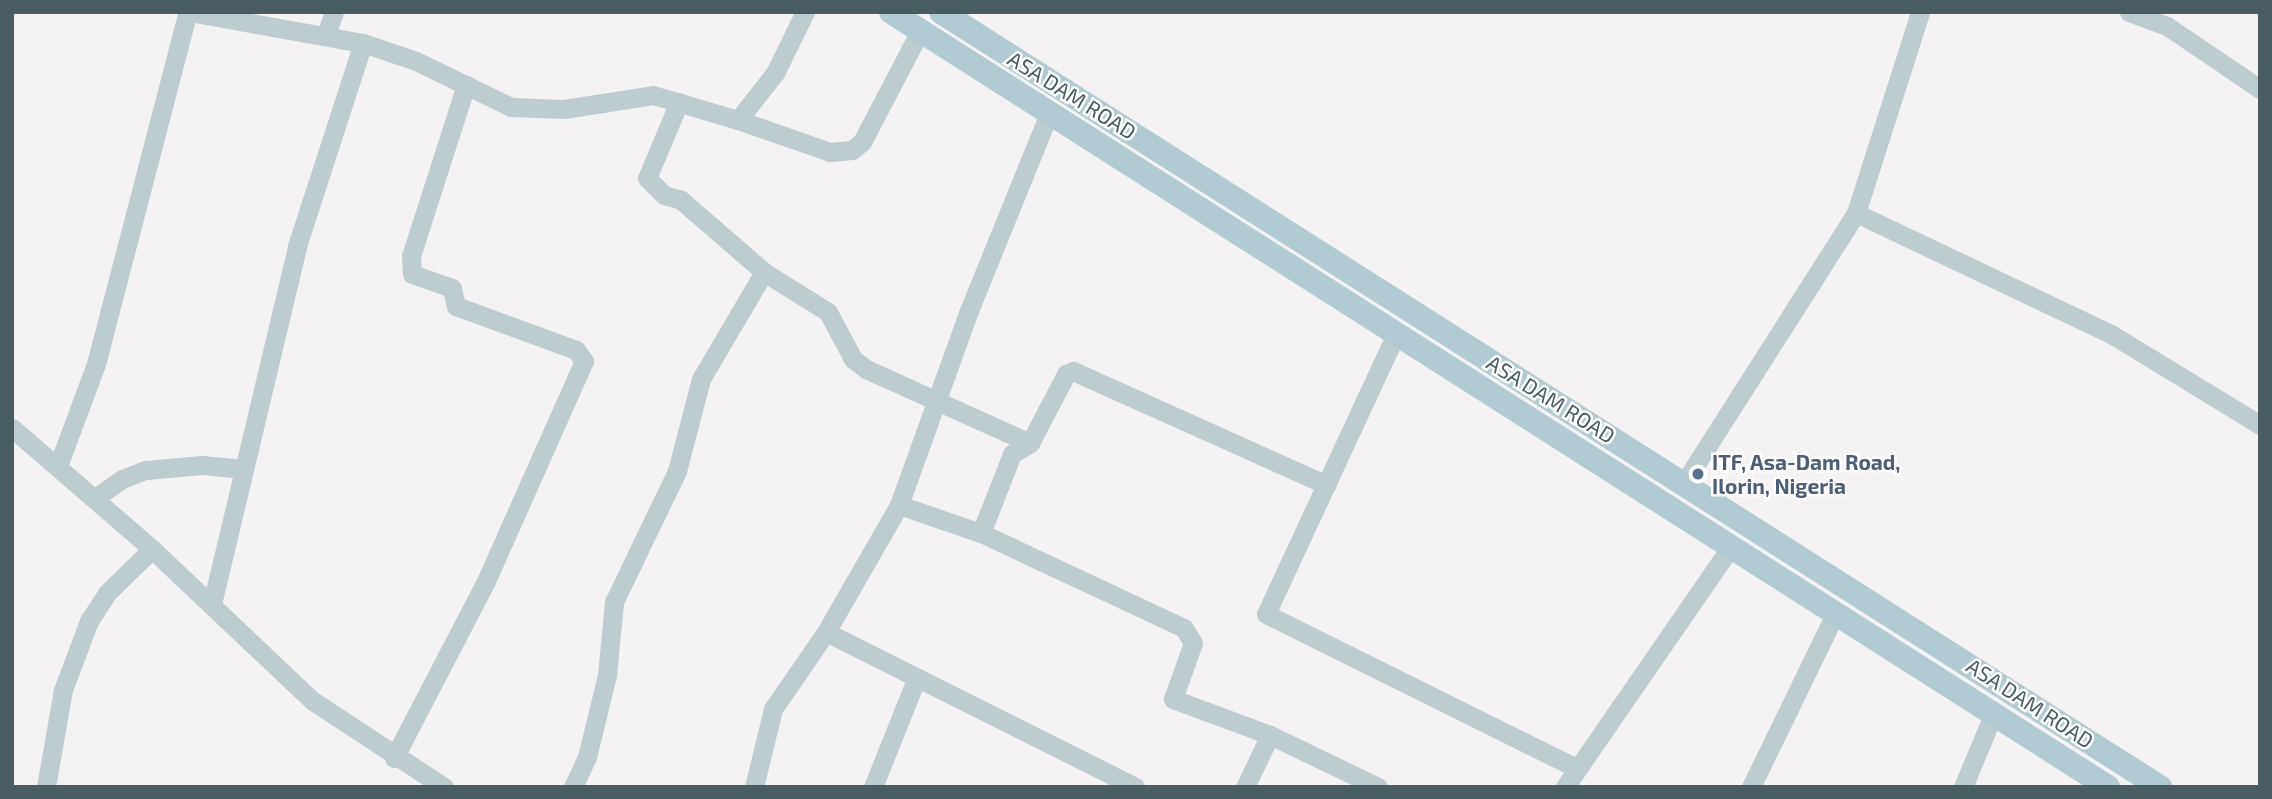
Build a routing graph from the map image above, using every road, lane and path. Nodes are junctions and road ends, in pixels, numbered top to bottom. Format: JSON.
{"nodes":[{"id":1,"x":188,"y":12,"type":"edge"},
{"id":2,"x":334,"y":12,"type":"edge"},
{"id":3,"x":804,"y":12,"type":"edge"},
{"id":4,"x":891,"y":12,"type":"edge"},
{"id":5,"x":941,"y":12,"type":"edge"},
{"id":6,"x":1920,"y":12,"type":"edge"},
{"id":7,"x":2129,"y":12,"type":"edge"},
{"id":8,"x":920,"y":31,"type":"junction"},
{"id":9,"x":326,"y":34,"type":"junction"},
{"id":10,"x":363,"y":43,"type":"junction"},
{"id":11,"x":466,"y":85,"type":"junction"},
{"id":12,"x":2260,"y":89,"type":"edge"},
{"id":13,"x":679,"y":102,"type":"junction"},
{"id":14,"x":1049,"y":114,"type":"junction"},
{"id":15,"x":738,"y":120,"type":"junction"},
{"id":16,"x":1856,"y":213,"type":"junction"},
{"id":17,"x":764,"y":272,"type":"junction"},
{"id":18,"x":1395,"y":337,"type":"junction"},
{"id":19,"x":1550,"y":397,"type":"junction"},
{"id":20,"x":937,"y":405,"type":"junction"},
{"id":21,"x":1531,"y":420,"type":"junction"},
{"id":22,"x":2260,"y":425,"type":"edge"},
{"id":23,"x":12,"y":428,"type":"edge"},
{"id":24,"x":1030,"y":443,"type":"junction"},
{"id":25,"x":58,"y":466,"type":"junction"},
{"id":26,"x":244,"y":469,"type":"junction"},
{"id":27,"x":1684,"y":483,"type":"junction"},
{"id":28,"x":1327,"y":485,"type":"junction"},
{"id":29,"x":95,"y":498,"type":"junction"},
{"id":30,"x":899,"y":505,"type":"junction"},
{"id":31,"x":981,"y":533,"type":"junction"},
{"id":32,"x":1730,"y":548,"type":"junction"},
{"id":33,"x":152,"y":549,"type":"junction"},
{"id":34,"x":212,"y":604,"type":"junction"},
{"id":35,"x":1836,"y":612,"type":"junction"},
{"id":36,"x":826,"y":632,"type":"junction"},
{"id":37,"x":917,"y":677,"type":"junction"},
{"id":38,"x":1993,"y":715,"type":"junction"},
{"id":39,"x":1270,"y":735,"type":"junction"},
{"id":40,"x":394,"y":758,"type":"junction"},
{"id":41,"x":1576,"y":768,"type":"junction"},
{"id":42,"x":421,"y":781,"type":"edge"},
{"id":43,"x":46,"y":787,"type":"edge"},
{"id":44,"x":444,"y":787,"type":"edge"},
{"id":45,"x":573,"y":787,"type":"edge"},
{"id":46,"x":754,"y":787,"type":"edge"},
{"id":47,"x":873,"y":787,"type":"edge"},
{"id":48,"x":1135,"y":787,"type":"edge"},
{"id":49,"x":1245,"y":787,"type":"edge"},
{"id":50,"x":1378,"y":787,"type":"edge"},
{"id":51,"x":1565,"y":787,"type":"edge"},
{"id":52,"x":1751,"y":787,"type":"edge"},
{"id":53,"x":1963,"y":787,"type":"edge"},
{"id":54,"x":2108,"y":787,"type":"edge"},
{"id":55,"x":2160,"y":787,"type":"edge"}],
"edges":[{"from":1,"to":9,"type":"street"},
{"from":1,"to":25,"type":"street"},
{"from":2,"to":9,"type":"street"},
{"from":3,"to":15,"type":"street"},
{"from":4,"to":8,"type":"main road","name":"ASA DAM ROAD"},
{"from":5,"to":19,"type":"main road","name":"ASA DAM ROAD"},
{"from":6,"to":16,"type":"street"},
{"from":7,"to":12,"type":"street"},
{"from":8,"to":14,"type":"main road","name":"ASA DAM ROAD"},
{"from":8,"to":15,"type":"street"},
{"from":9,"to":10,"type":"street"},
{"from":10,"to":11,"type":"street"},
{"from":10,"to":26,"type":"street"},
{"from":11,"to":13,"type":"street"},
{"from":11,"to":40,"type":"street"},
{"from":13,"to":15,"type":"street"},
{"from":13,"to":17,"type":"street"},
{"from":14,"to":18,"type":"main road","name":"ASA DAM ROAD"},
{"from":14,"to":20,"type":"street"},
{"from":16,"to":22,"type":"street"},
{"from":16,"to":27,"type":"street"},
{"from":17,"to":20,"type":"street"},
{"from":17,"to":45,"type":"street"},
{"from":18,"to":21,"type":"main road","name":"ASA DAM ROAD"},
{"from":18,"to":28,"type":"street"},
{"from":19,"to":21,"type":"main road"},
{"from":19,"to":27,"type":"main road","name":"ASA DAM ROAD"},
{"from":20,"to":24,"type":"street"},
{"from":20,"to":30,"type":"street"},
{"from":21,"to":32,"type":"main road","name":"ASA DAM ROAD"},
{"from":23,"to":25,"type":"street"},
{"from":24,"to":28,"type":"street"},
{"from":24,"to":31,"type":"street"},
{"from":25,"to":29,"type":"street"},
{"from":26,"to":29,"type":"street"},
{"from":26,"to":34,"type":"street"},
{"from":27,"to":55,"type":"main road","name":"ASA DAM ROAD"},
{"from":28,"to":41,"type":"street"},
{"from":29,"to":33,"type":"street"},
{"from":30,"to":31,"type":"street"},
{"from":30,"to":36,"type":"street"},
{"from":31,"to":39,"type":"street"},
{"from":32,"to":35,"type":"main road","name":"ASA DAM ROAD"},
{"from":32,"to":41,"type":"street"},
{"from":33,"to":34,"type":"street"},
{"from":33,"to":43,"type":"street"},
{"from":34,"to":40,"type":"street"},
{"from":35,"to":38,"type":"main road","name":"ASA DAM ROAD"},
{"from":35,"to":52,"type":"street"},
{"from":36,"to":37,"type":"street"},
{"from":36,"to":46,"type":"street"},
{"from":37,"to":47,"type":"street"},
{"from":37,"to":48,"type":"street"},
{"from":38,"to":53,"type":"street"},
{"from":38,"to":54,"type":"main road","name":"ASA DAM ROAD"},
{"from":39,"to":49,"type":"street"},
{"from":39,"to":50,"type":"street"},
{"from":40,"to":42,"type":"street"},
{"from":41,"to":51,"type":"street"},
{"from":42,"to":44,"type":"street"}]}
